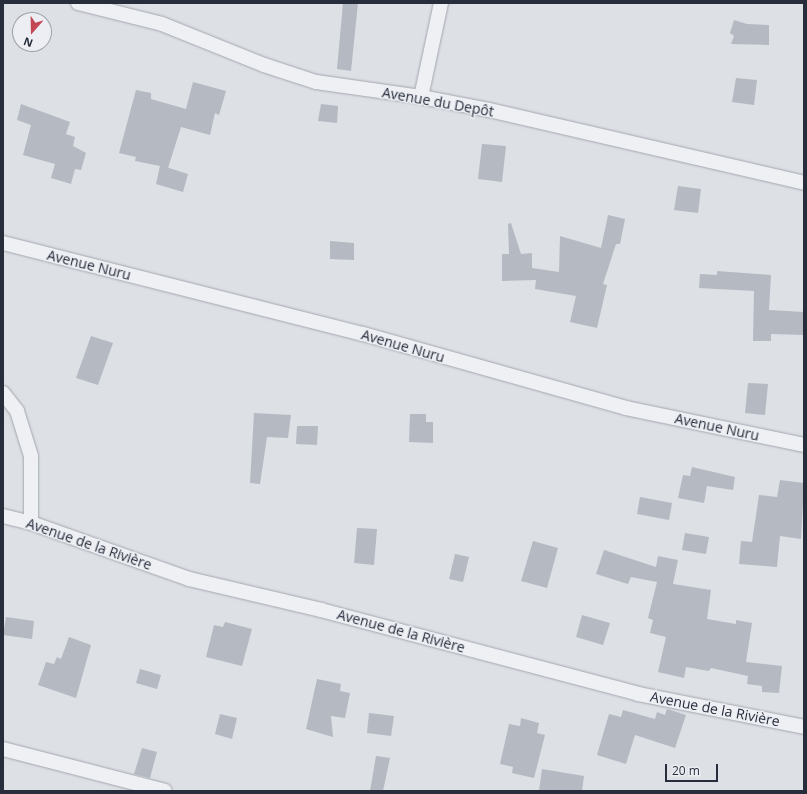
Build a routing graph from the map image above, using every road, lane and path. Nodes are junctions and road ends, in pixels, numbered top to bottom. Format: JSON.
{"nodes":[{"id":1,"x":78,"y":3,"type":"edge"},
{"id":2,"x":441,"y":3,"type":"edge"},
{"id":3,"x":421,"y":97,"type":"junction"},
{"id":4,"x":804,"y":183,"type":"edge"},
{"id":5,"x":3,"y":243,"type":"edge"},
{"id":6,"x":3,"y":393,"type":"edge"},
{"id":7,"x":804,"y":445,"type":"edge"},
{"id":8,"x":3,"y":516,"type":"edge"},
{"id":9,"x":31,"y":523,"type":"junction"},
{"id":10,"x":804,"y":727,"type":"edge"},
{"id":11,"x":3,"y":749,"type":"edge"},
{"id":12,"x":137,"y":788,"type":"edge"},
{"id":13,"x":165,"y":791,"type":"edge"}],
"edges":[{"from":1,"to":3,"type":"street","name":"Avenue du Depôt"},
{"from":2,"to":3,"type":"street"},
{"from":3,"to":4,"type":"street","name":"Avenue du Depôt"},
{"from":5,"to":7,"type":"street","name":"Avenue Nuru"},
{"from":6,"to":9,"type":"street"},
{"from":8,"to":9,"type":"street","name":"Avenue de la Rivière"},
{"from":9,"to":10,"type":"street","name":"Avenue de la Rivière"},
{"from":11,"to":12,"type":"street"},
{"from":12,"to":13,"type":"street"}]}
